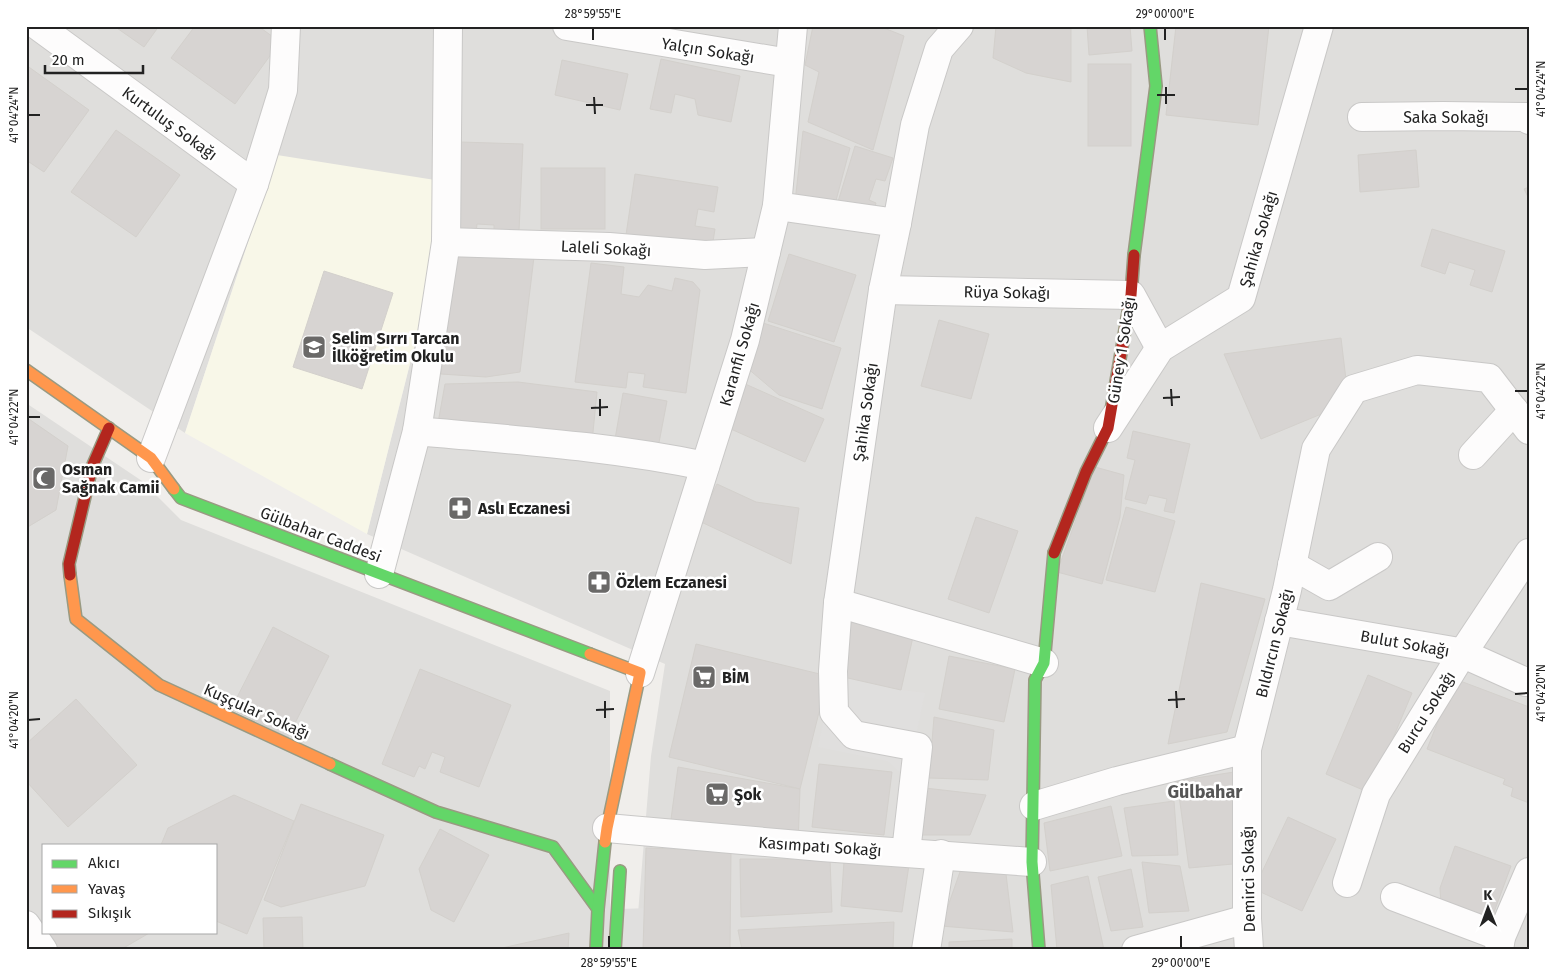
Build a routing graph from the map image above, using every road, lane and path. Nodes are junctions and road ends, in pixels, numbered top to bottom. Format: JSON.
{"nodes":[{"id":1,"x":38,"y":26,"type":"edge"},
{"id":2,"x":286,"y":26,"type":"edge"},
{"id":3,"x":448,"y":26,"type":"edge"},
{"id":4,"x":567,"y":26,"type":"edge"},
{"id":5,"x":792,"y":26,"type":"edge"},
{"id":6,"x":959,"y":26,"type":"edge"},
{"id":7,"x":1150,"y":26,"type":"edge"},
{"id":8,"x":1320,"y":26,"type":"edge"},
{"id":9,"x":789,"y":64,"type":"junction"},
{"id":10,"x":1362,"y":117,"type":"dead end"},
{"id":11,"x":1529,"y":120,"type":"edge"},
{"id":12,"x":254,"y":184,"type":"junction"},
{"id":13,"x":777,"y":206,"type":"junction"},
{"id":14,"x":897,"y":223,"type":"junction"},
{"id":15,"x":446,"y":242,"type":"junction"},
{"id":16,"x":766,"y":252,"type":"junction"},
{"id":17,"x":882,"y":290,"type":"junction"},
{"id":18,"x":1131,"y":295,"type":"junction"},
{"id":19,"x":1160,"y":348,"type":"junction"},
{"id":20,"x":26,"y":370,"type":"edge"},
{"id":21,"x":1521,"y":420,"type":"edge"},
{"id":22,"x":109,"y":428,"type":"junction"},
{"id":23,"x":1108,"y":428,"type":"junction"},
{"id":24,"x":416,"y":431,"type":"junction"},
{"id":25,"x":1473,"y":455,"type":"dead end"},
{"id":26,"x":151,"y":458,"type":"junction"},
{"id":27,"x":705,"y":466,"type":"junction"},
{"id":28,"x":1529,"y":553,"type":"edge"},
{"id":29,"x":1378,"y":557,"type":"dead end"},
{"id":30,"x":1292,"y":565,"type":"junction"},
{"id":31,"x":379,"y":574,"type":"junction"},
{"id":32,"x":838,"y":603,"type":"junction"},
{"id":33,"x":1279,"y":621,"type":"junction"},
{"id":34,"x":1462,"y":654,"type":"junction"},
{"id":35,"x":1044,"y":663,"type":"junction"},
{"id":36,"x":640,"y":673,"type":"junction"},
{"id":37,"x":1526,"y":682,"type":"dead end"},
{"id":38,"x":1247,"y":749,"type":"junction"},
{"id":39,"x":619,"y":772,"type":"junction"},
{"id":40,"x":1034,"y":806,"type":"junction"},
{"id":41,"x":619,"y":825,"type":"junction"},
{"id":42,"x":906,"y":852,"type":"junction"},
{"id":43,"x":941,"y":854,"type":"junction"},
{"id":44,"x":621,"y":858,"type":"dead end"},
{"id":45,"x":1032,"y":862,"type":"junction"},
{"id":46,"x":1529,"y":872,"type":"edge"},
{"id":47,"x":1347,"y":883,"type":"dead end"},
{"id":48,"x":1395,"y":897,"type":"dead end"},
{"id":49,"x":598,"y":909,"type":"junction"},
{"id":50,"x":1247,"y":919,"type":"junction"},
{"id":51,"x":26,"y":925,"type":"edge"},
{"id":52,"x":1500,"y":944,"type":"edge"},
{"id":53,"x":44,"y":950,"type":"edge"},
{"id":54,"x":596,"y":950,"type":"edge"},
{"id":55,"x":615,"y":950,"type":"edge"},
{"id":56,"x":926,"y":950,"type":"edge"},
{"id":57,"x":1039,"y":950,"type":"edge"},
{"id":58,"x":1136,"y":950,"type":"edge"},
{"id":59,"x":1249,"y":950,"type":"edge"}],
"edges":[{"from":1,"to":12,"type":"street","name":"Kurtuluş Sokağı"},
{"from":2,"to":12,"type":"street"},
{"from":3,"to":15,"type":"street"},
{"from":4,"to":9,"type":"street","name":"Yalçın Sokağı"},
{"from":5,"to":9,"type":"street","name":"Karanfil Sokağı"},
{"from":6,"to":14,"type":"street","name":"Şahika Sokağı"},
{"from":7,"to":18,"type":"street","name":"Güney 1 Sokağı"},
{"from":8,"to":19,"type":"street","name":"Şahika Sokağı"},
{"from":9,"to":13,"type":"street","name":"Karanfil Sokağı"},
{"from":10,"to":11,"type":"street","name":"Saka Sokağı"},
{"from":12,"to":26,"type":"street"},
{"from":13,"to":14,"type":"street"},
{"from":13,"to":16,"type":"street","name":"Karanfil Sokağı"},
{"from":14,"to":17,"type":"street","name":"Şahika Sokağı"},
{"from":15,"to":16,"type":"street","name":"Laleli Sokağı"},
{"from":15,"to":24,"type":"street"},
{"from":16,"to":27,"type":"street","name":"Karanfil Sokağı"},
{"from":17,"to":18,"type":"street","name":"Rüya Sokağı"},
{"from":17,"to":32,"type":"street","name":"Şahika Sokağı"},
{"from":18,"to":19,"type":"street"},
{"from":18,"to":23,"type":"street","name":"Güney 1 Sokağı"},
{"from":19,"to":23,"type":"street","name":"Şahika Sokağı"},
{"from":20,"to":22,"type":"street","name":"Gülbahar Caddesi"},
{"from":21,"to":25,"type":"street"},
{"from":21,"to":30,"type":"street","name":"Bıldırcın Sokağı"},
{"from":22,"to":26,"type":"street","name":"Gülbahar Caddesi"},
{"from":22,"to":49,"type":"street","name":"Kuşçular Sokağı"},
{"from":23,"to":35,"type":"street","name":"Güney 1 Sokağı"},
{"from":24,"to":27,"type":"street"},
{"from":24,"to":31,"type":"street"},
{"from":26,"to":31,"type":"street","name":"Gülbahar Caddesi"},
{"from":27,"to":36,"type":"street","name":"Karanfil Sokağı"},
{"from":28,"to":34,"type":"street","name":"Burcu Sokağı"},
{"from":29,"to":30,"type":"street"},
{"from":30,"to":33,"type":"street","name":"Bıldırcın Sokağı"},
{"from":31,"to":36,"type":"street","name":"Gülbahar Caddesi"},
{"from":32,"to":35,"type":"street"},
{"from":32,"to":42,"type":"street","name":"Şahika Sokağı"},
{"from":33,"to":34,"type":"street","name":"Bulut Sokağı"},
{"from":33,"to":38,"type":"street","name":"Bıldırcın Sokağı"},
{"from":34,"to":37,"type":"street","name":"Bulut Sokağı"},
{"from":34,"to":47,"type":"street","name":"Burcu Sokağı"},
{"from":35,"to":40,"type":"street","name":"Güney 1 Sokağı"},
{"from":36,"to":39,"type":"street"},
{"from":38,"to":40,"type":"street"},
{"from":38,"to":50,"type":"street","name":"Demirci Sokağı"},
{"from":39,"to":41,"type":"street"},
{"from":39,"to":41,"type":"street"},
{"from":40,"to":45,"type":"street"},
{"from":41,"to":42,"type":"street","name":"Kasımpatı Sokağı"},
{"from":41,"to":49,"type":"street"},
{"from":42,"to":43,"type":"street","name":"Kasımpatı Sokağı"},
{"from":43,"to":45,"type":"street","name":"Kasımpatı Sokağı"},
{"from":43,"to":56,"type":"street"},
{"from":44,"to":55,"type":"street"},
{"from":45,"to":57,"type":"street"},
{"from":46,"to":52,"type":"street"},
{"from":48,"to":52,"type":"street"},
{"from":49,"to":54,"type":"street"},
{"from":50,"to":58,"type":"street"},
{"from":50,"to":59,"type":"street","name":"Demirci Sokağı"},
{"from":51,"to":53,"type":"street"}]}
